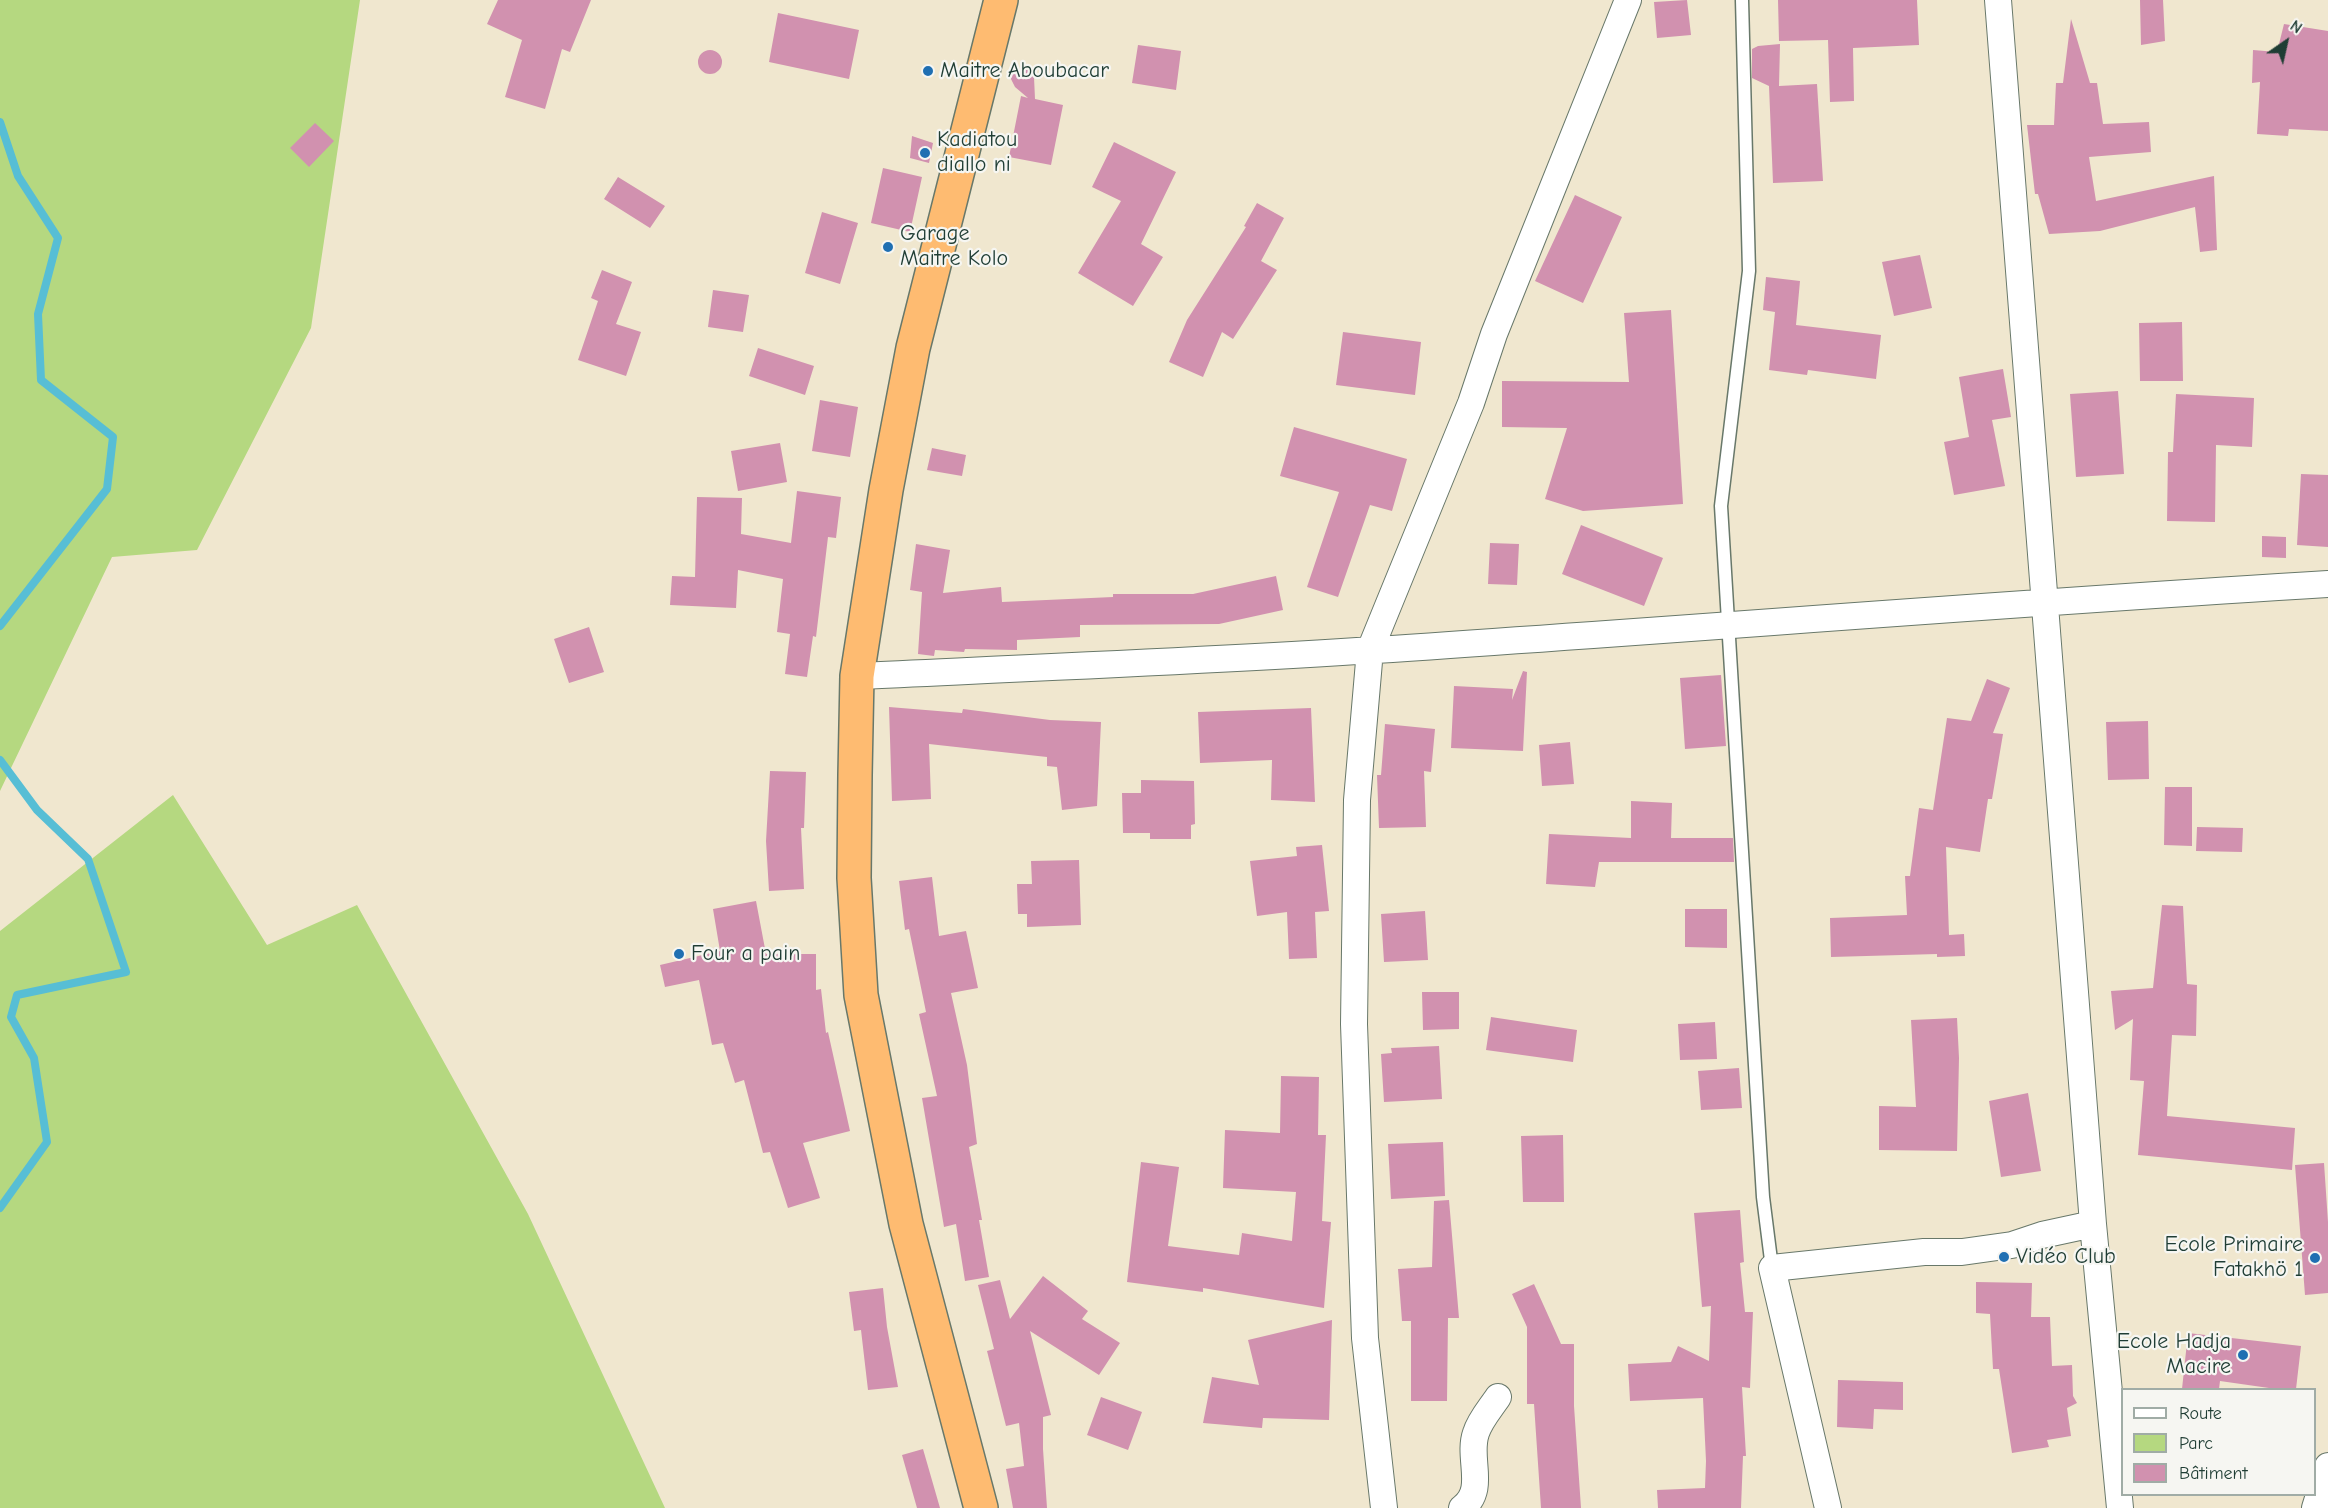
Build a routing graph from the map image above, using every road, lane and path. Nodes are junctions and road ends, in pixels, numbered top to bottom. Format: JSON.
{"nodes":[{"id":1,"x":1001,"y":0,"type":"edge"},
{"id":2,"x":1628,"y":0,"type":"edge"},
{"id":3,"x":1742,"y":0,"type":"edge"},
{"id":4,"x":1998,"y":0,"type":"edge"},
{"id":5,"x":2328,"y":584,"type":"edge"},
{"id":6,"x":2046,"y":601,"type":"junction"},
{"id":7,"x":1730,"y":626,"type":"junction"},
{"id":8,"x":1371,"y":650,"type":"junction"},
{"id":9,"x":857,"y":676,"type":"junction"},
{"id":10,"x":2093,"y":1224,"type":"junction"},
{"id":11,"x":1772,"y":1268,"type":"junction"},
{"id":12,"x":1498,"y":1397,"type":"dead end"},
{"id":13,"x":2328,"y":1466,"type":"edge"},
{"id":14,"x":981,"y":1508,"type":"edge"},
{"id":15,"x":1384,"y":1508,"type":"edge"},
{"id":16,"x":1462,"y":1508,"type":"edge"},
{"id":17,"x":1828,"y":1508,"type":"edge"},
{"id":18,"x":2120,"y":1508,"type":"edge"},
{"id":19,"x":2315,"y":1508,"type":"edge"}],
"edges":[{"from":1,"to":9,"type":"highway"},
{"from":2,"to":8,"type":"street"},
{"from":3,"to":7,"type":"lane"},
{"from":4,"to":6,"type":"street"},
{"from":5,"to":6,"type":"street"},
{"from":6,"to":7,"type":"street"},
{"from":6,"to":10,"type":"street"},
{"from":7,"to":8,"type":"street"},
{"from":7,"to":11,"type":"lane"},
{"from":8,"to":9,"type":"street"},
{"from":8,"to":15,"type":"street"},
{"from":9,"to":14,"type":"highway"},
{"from":10,"to":11,"type":"street"},
{"from":10,"to":18,"type":"street"},
{"from":11,"to":17,"type":"street"},
{"from":12,"to":16,"type":"street"},
{"from":13,"to":19,"type":"street"}]}
